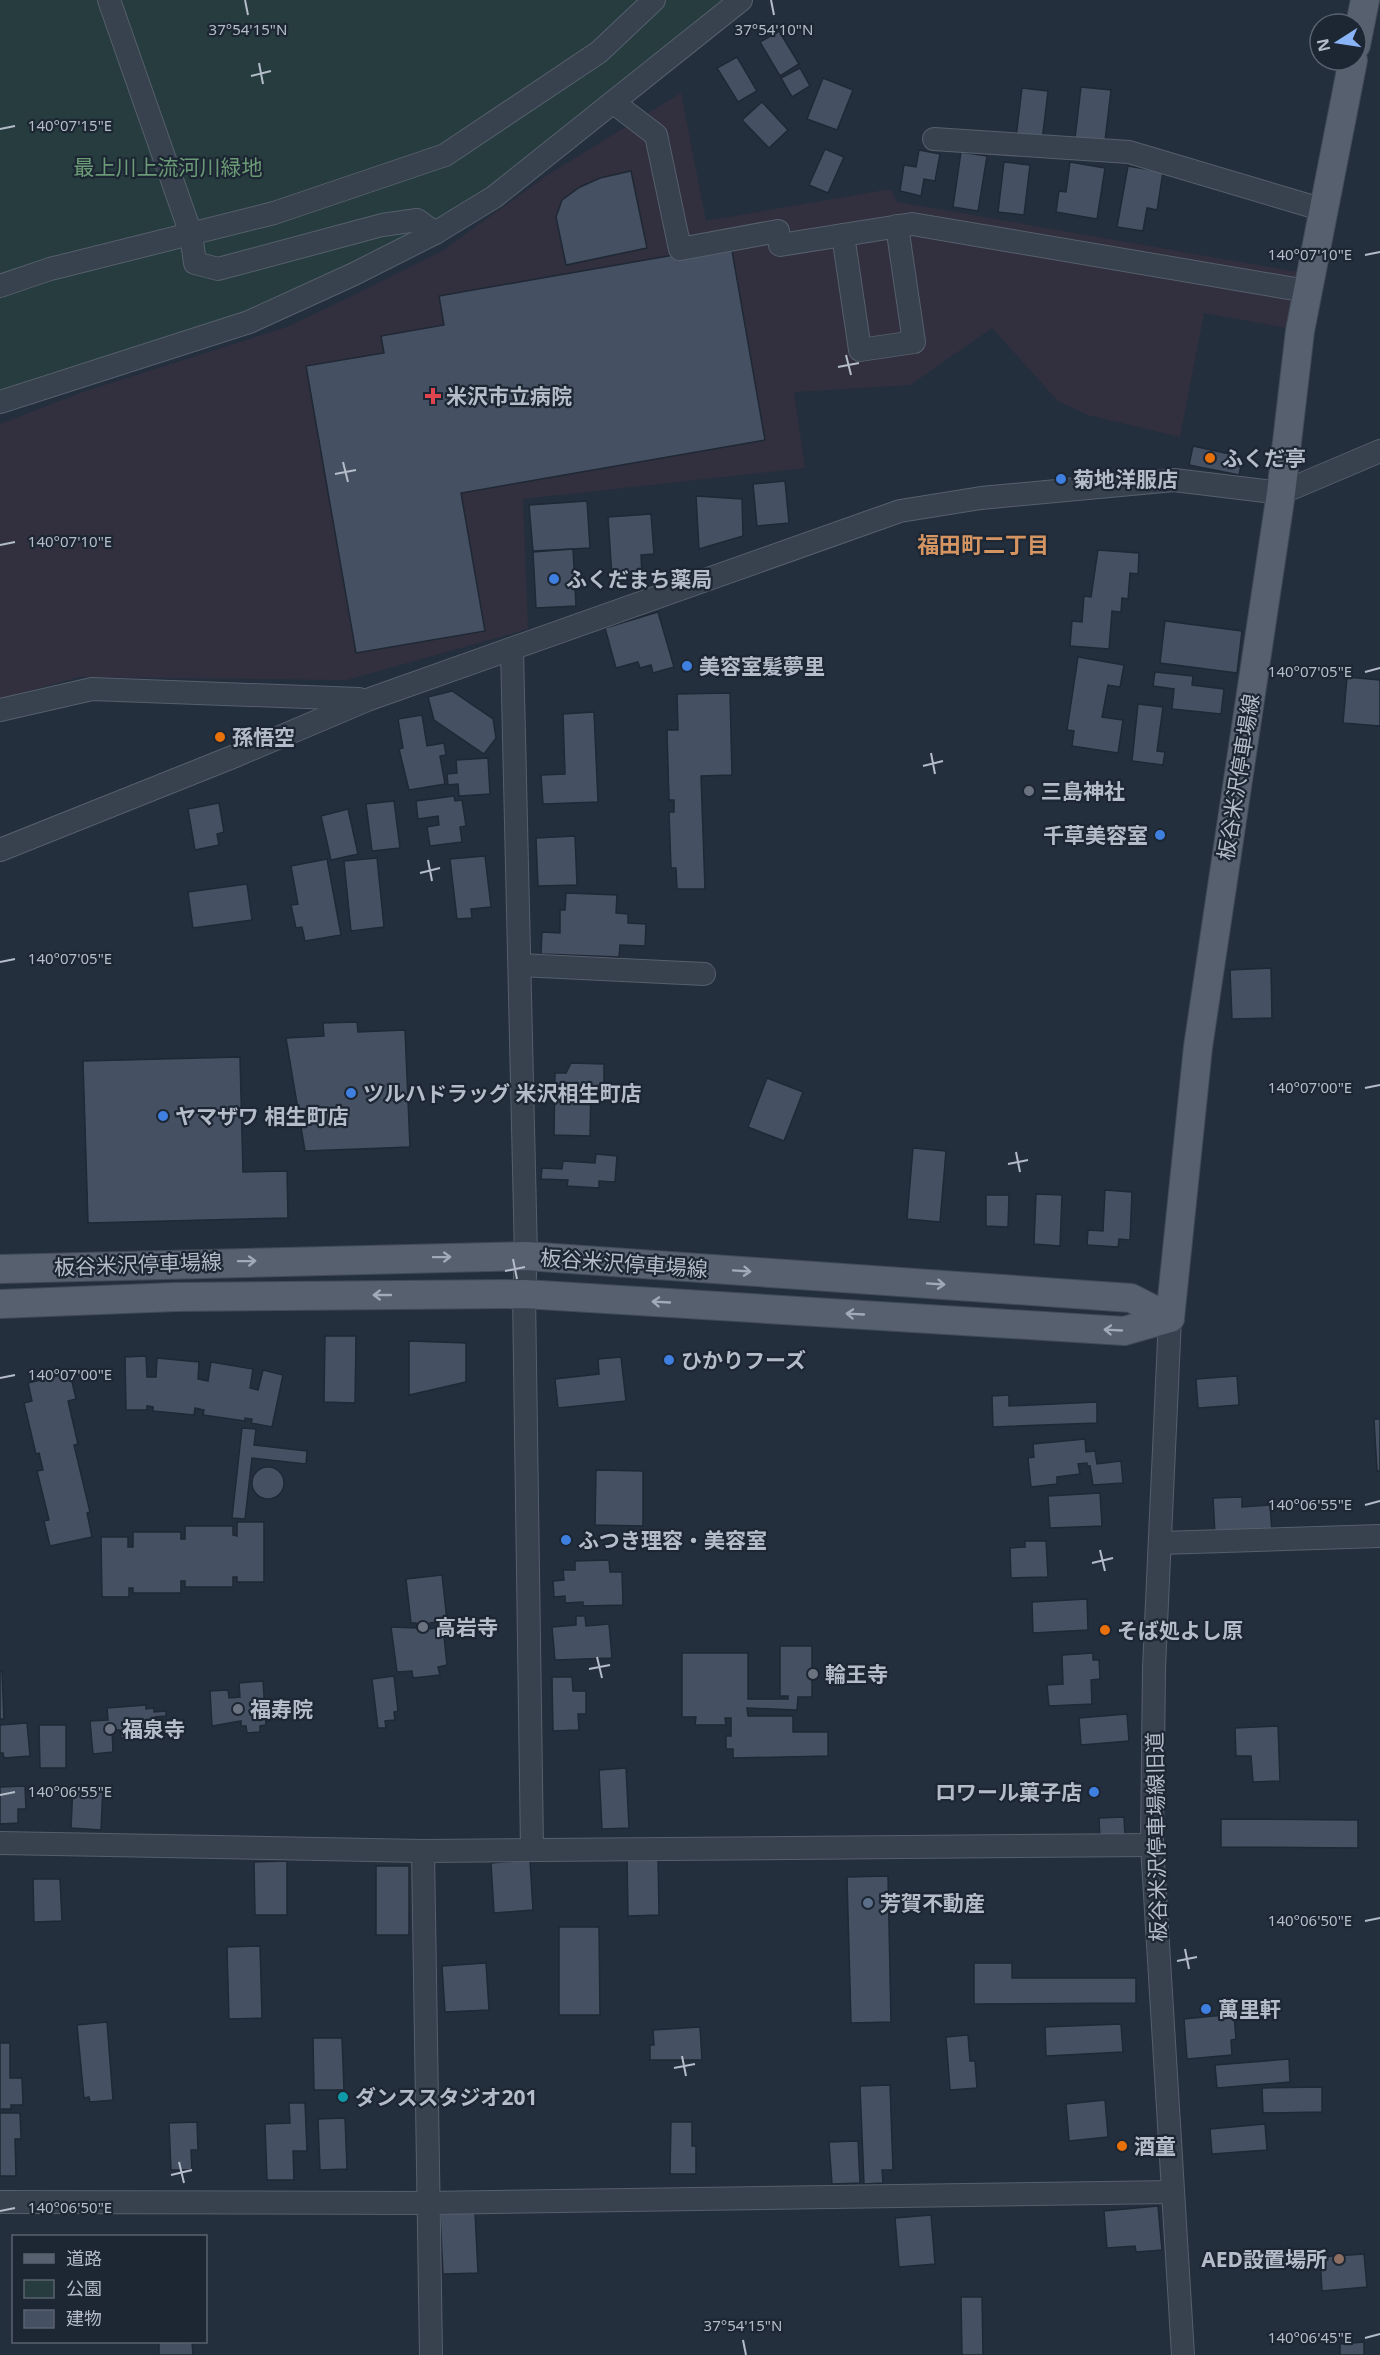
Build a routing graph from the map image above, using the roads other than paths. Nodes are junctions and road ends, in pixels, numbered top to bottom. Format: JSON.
{"nodes":[{"id":1,"x":109,"y":0,"type":"edge"},
{"id":2,"x":654,"y":0,"type":"edge"},
{"id":3,"x":741,"y":0,"type":"edge"},
{"id":4,"x":1351,"y":72,"type":"edge"},
{"id":5,"x":614,"y":103,"type":"junction"},
{"id":6,"x":934,"y":140,"type":"dead end"},
{"id":7,"x":1324,"y":210,"type":"junction"},
{"id":8,"x":897,"y":226,"type":"junction"},
{"id":9,"x":435,"y":233,"type":"junction"},
{"id":10,"x":191,"y":234,"type":"junction"},
{"id":11,"x":843,"y":235,"type":"junction"},
{"id":12,"x":0,"y":286,"type":"edge"},
{"id":13,"x":1307,"y":291,"type":"junction"},
{"id":14,"x":0,"y":402,"type":"edge"},
{"id":15,"x":1380,"y":451,"type":"edge"},
{"id":16,"x":1281,"y":493,"type":"junction"},
{"id":17,"x":512,"y":650,"type":"junction"},
{"id":18,"x":367,"y":700,"type":"junction"},
{"id":19,"x":0,"y":710,"type":"edge"},
{"id":20,"x":0,"y":850,"type":"edge"},
{"id":21,"x":520,"y":965,"type":"junction"},
{"id":22,"x":704,"y":974,"type":"dead end"},
{"id":23,"x":526,"y":1256,"type":"junction"},
{"id":24,"x":0,"y":1269,"type":"edge"},
{"id":25,"x":524,"y":1294,"type":"junction"},
{"id":26,"x":0,"y":1304,"type":"edge"},
{"id":27,"x":1170,"y":1318,"type":"junction"},
{"id":28,"x":1380,"y":1536,"type":"edge"},
{"id":29,"x":1161,"y":1543,"type":"junction"},
{"id":30,"x":0,"y":1844,"type":"edge"},
{"id":31,"x":1152,"y":1845,"type":"junction"},
{"id":32,"x":532,"y":1849,"type":"junction"},
{"id":33,"x":423,"y":1851,"type":"junction"},
{"id":34,"x":1173,"y":2192,"type":"junction"},
{"id":35,"x":0,"y":2202,"type":"edge"},
{"id":36,"x":428,"y":2203,"type":"junction"},
{"id":37,"x":431,"y":2355,"type":"edge"},
{"id":38,"x":1183,"y":2355,"type":"edge"}],
"edges":[{"from":1,"to":10,"type":"street"},
{"from":2,"to":10,"type":"street"},
{"from":3,"to":5,"type":"street"},
{"from":4,"to":7,"type":"main road","name":"板谷米沢停車場線"},
{"from":5,"to":9,"type":"street"},
{"from":5,"to":11,"type":"street"},
{"from":6,"to":7,"type":"street"},
{"from":7,"to":13,"type":"main road","name":"板谷米沢停車場線"},
{"from":8,"to":11,"type":"street"},
{"from":8,"to":11,"type":"street"},
{"from":8,"to":13,"type":"street"},
{"from":9,"to":10,"type":"street"},
{"from":9,"to":14,"type":"street"},
{"from":10,"to":12,"type":"street"},
{"from":13,"to":16,"type":"main road","name":"板谷米沢停車場線"},
{"from":15,"to":16,"type":"street"},
{"from":16,"to":17,"type":"street"},
{"from":16,"to":27,"type":"main road","name":"板谷米沢停車場線"},
{"from":17,"to":18,"type":"street"},
{"from":17,"to":21,"type":"street"},
{"from":18,"to":19,"type":"street"},
{"from":18,"to":20,"type":"street"},
{"from":21,"to":22,"type":"street"},
{"from":21,"to":23,"type":"street"},
{"from":24,"to":23,"type":"main road","name":"板谷米沢停車場線","one_way":true},
{"from":23,"to":25,"type":"street"},
{"from":23,"to":27,"type":"main road","name":"板谷米沢停車場線","one_way":true},
{"from":25,"to":26,"type":"main road","name":"板谷米沢停車場線","one_way":true},
{"from":27,"to":25,"type":"main road","name":"板谷米沢停車場線","one_way":true},
{"from":25,"to":32,"type":"street"},
{"from":27,"to":29,"type":"street","name":"板谷米沢停車場線旧道"},
{"from":28,"to":29,"type":"street"},
{"from":29,"to":31,"type":"street","name":"板谷米沢停車場線旧道"},
{"from":30,"to":33,"type":"street"},
{"from":31,"to":32,"type":"street"},
{"from":31,"to":34,"type":"street","name":"板谷米沢停車場線旧道"},
{"from":32,"to":33,"type":"street"},
{"from":33,"to":36,"type":"street"},
{"from":34,"to":36,"type":"street"},
{"from":34,"to":38,"type":"street","name":"板谷米沢停車場線旧道"},
{"from":35,"to":36,"type":"street"},
{"from":36,"to":37,"type":"street"}]}
